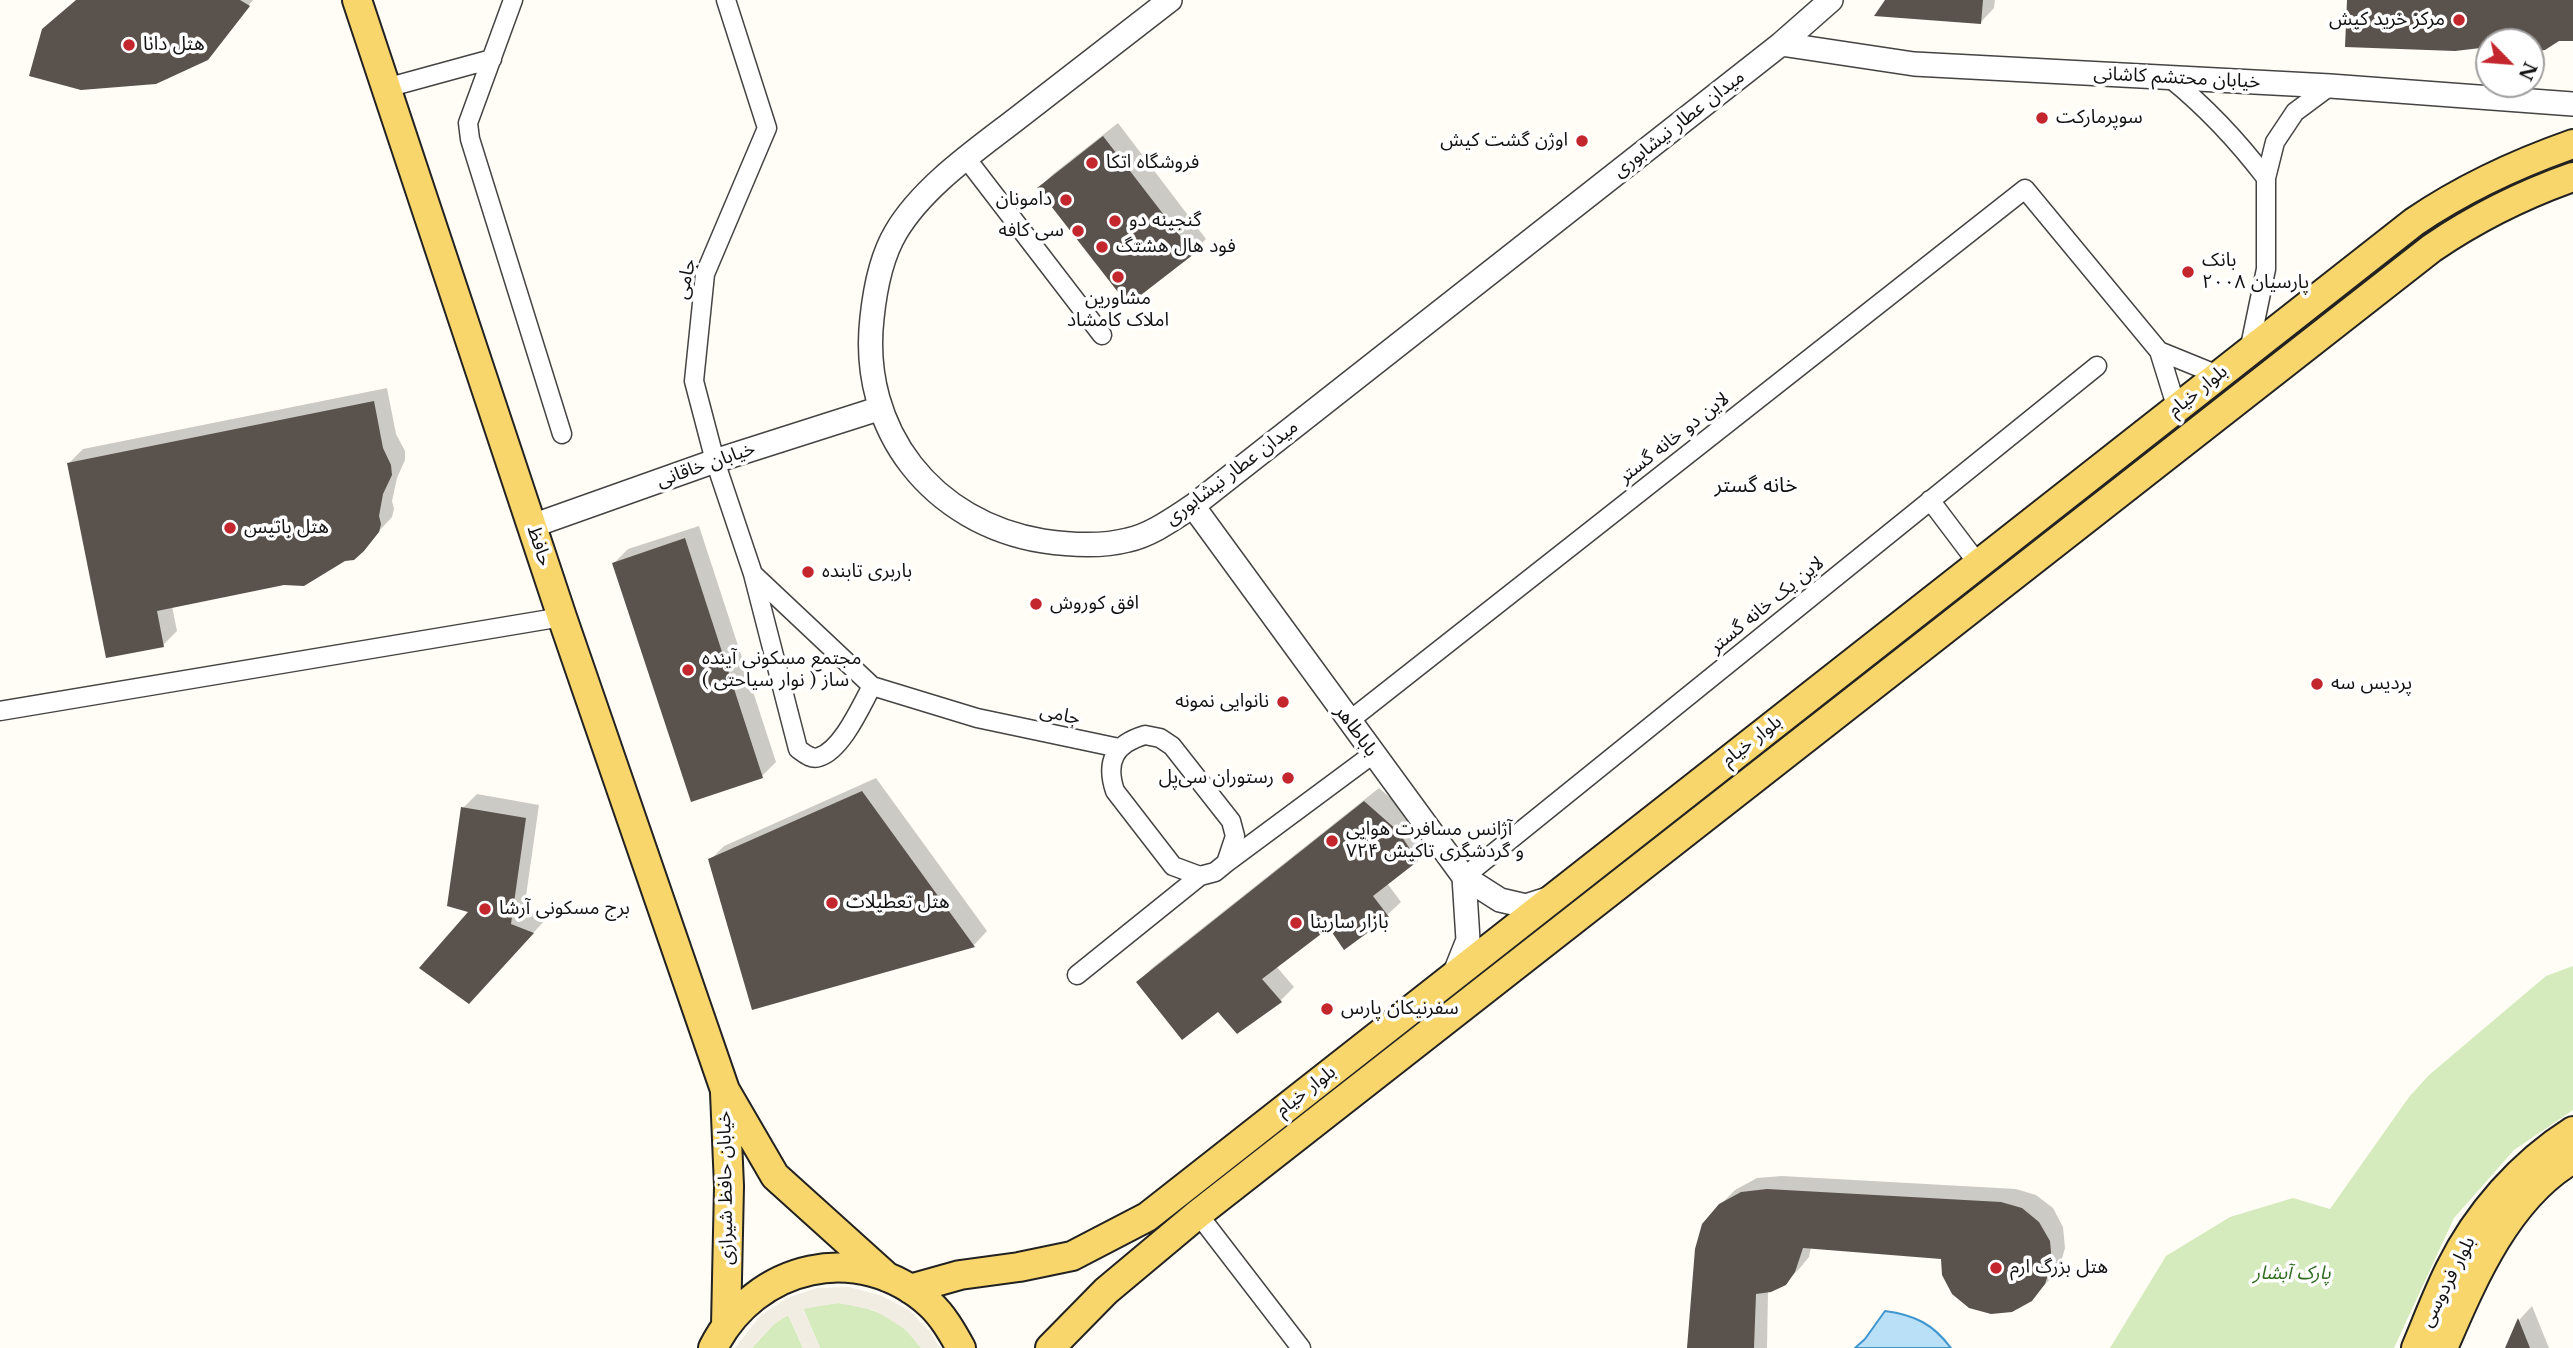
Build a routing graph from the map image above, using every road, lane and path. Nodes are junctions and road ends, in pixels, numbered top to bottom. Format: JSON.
{"nodes":[{"id":1,"x":357,"y":0,"type":"edge"},
{"id":2,"x":513,"y":0,"type":"edge"},
{"id":3,"x":726,"y":0,"type":"edge"},
{"id":4,"x":1170,"y":0,"type":"edge"},
{"id":5,"x":1831,"y":0,"type":"edge"},
{"id":6,"x":1782,"y":44,"type":"junction"},
{"id":7,"x":492,"y":59,"type":"junction"},
{"id":8,"x":2170,"y":78,"type":"junction"},
{"id":9,"x":2330,"y":86,"type":"junction"},
{"id":10,"x":386,"y":88,"type":"junction"},
{"id":11,"x":2573,"y":104,"type":"edge"},
{"id":12,"x":2573,"y":144,"type":"edge"},
{"id":13,"x":966,"y":158,"type":"junction"},
{"id":14,"x":2573,"y":177,"type":"edge"},
{"id":15,"x":2266,"y":178,"type":"junction"},
{"id":16,"x":1102,"y":335,"type":"dead end"},
{"id":17,"x":2159,"y":351,"type":"junction"},
{"id":18,"x":2249,"y":351,"type":"junction"},
{"id":19,"x":2097,"y":366,"type":"dead end"},
{"id":20,"x":2218,"y":375,"type":"junction"},
{"id":21,"x":881,"y":408,"type":"junction"},
{"id":22,"x":2176,"y":409,"type":"junction"},
{"id":23,"x":562,"y":435,"type":"dead end"},
{"id":24,"x":715,"y":461,"type":"junction"},
{"id":25,"x":1930,"y":500,"type":"junction"},
{"id":26,"x":1193,"y":506,"type":"junction"},
{"id":27,"x":532,"y":526,"type":"junction"},
{"id":28,"x":1979,"y":565,"type":"junction"},
{"id":29,"x":753,"y":574,"type":"junction"},
{"id":30,"x":562,"y":617,"type":"junction"},
{"id":31,"x":872,"y":686,"type":"junction"},
{"id":32,"x":0,"y":711,"type":"edge"},
{"id":33,"x":1349,"y":721,"type":"junction"},
{"id":34,"x":1119,"y":748,"type":"junction"},
{"id":35,"x":1373,"y":754,"type":"junction"},
{"id":36,"x":1226,"y":863,"type":"junction"},
{"id":37,"x":1200,"y":876,"type":"junction"},
{"id":38,"x":1464,"y":877,"type":"junction"},
{"id":39,"x":1551,"y":898,"type":"junction"},
{"id":40,"x":1077,"y":975,"type":"dead end"},
{"id":41,"x":1454,"y":975,"type":"junction"},
{"id":42,"x":725,"y":1090,"type":"junction"},
{"id":43,"x":2573,"y":1131,"type":"edge"},
{"id":44,"x":2573,"y":1159,"type":"edge"},
{"id":45,"x":1198,"y":1214,"type":"junction"},
{"id":46,"x":899,"y":1283,"type":"junction"},
{"id":47,"x":716,"y":1342,"type":"edge"},
{"id":48,"x":961,"y":1348,"type":"edge"},
{"id":49,"x":1049,"y":1348,"type":"edge"},
{"id":50,"x":1301,"y":1348,"type":"edge"},
{"id":51,"x":2416,"y":1348,"type":"edge"},
{"id":52,"x":2443,"y":1348,"type":"edge"}],
"edges":[{"from":1,"to":10,"type":"main road","name":"حافظ"},
{"from":2,"to":7,"type":"street"},
{"from":3,"to":24,"type":"street","name":"جامی"},
{"from":4,"to":13,"type":"street","name":"میدان عطار نیشابوری"},
{"from":5,"to":6,"type":"street","name":"میدان عطار نیشابوری"},
{"from":6,"to":8,"type":"street","name":"خیابان محتشم کاشانی"},
{"from":6,"to":26,"type":"street","name":"میدان عطار نیشابوری"},
{"from":7,"to":10,"type":"street"},
{"from":7,"to":23,"type":"street"},
{"from":8,"to":9,"type":"street","name":"خیابان محتشم کاشانی"},
{"from":8,"to":15,"type":"street"},
{"from":9,"to":11,"type":"street","name":"خیابان محتشم کاشانی"},
{"from":9,"to":15,"type":"street"},
{"from":10,"to":27,"type":"main road","name":"حافظ"},
{"from":12,"to":18,"type":"main road","name":"بلوار خیام"},
{"from":13,"to":16,"type":"street"},
{"from":13,"to":21,"type":"street","name":"میدان عطار نیشابوری"},
{"from":14,"to":45,"type":"main road","name":"بلوار خیام"},
{"from":15,"to":18,"type":"street"},
{"from":17,"to":20,"type":"street"},
{"from":17,"to":22,"type":"street"},
{"from":17,"to":33,"type":"street","name":"لاین دو خانه گستر"},
{"from":18,"to":20,"type":"main road","name":"بلوار خیام"},
{"from":19,"to":25,"type":"street","name":"لاین یک خانه گستر"},
{"from":20,"to":22,"type":"main road","name":"بلوار خیام"},
{"from":21,"to":24,"type":"street","name":"خیابان خاقانی"},
{"from":21,"to":26,"type":"street","name":"میدان عطار نیشابوری"},
{"from":22,"to":28,"type":"main road","name":"بلوار خیام"},
{"from":24,"to":27,"type":"street","name":"خیابان خاقانی"},
{"from":24,"to":29,"type":"street","name":"جامی"},
{"from":25,"to":28,"type":"street"},
{"from":25,"to":38,"type":"street","name":"لاین یک خانه گستر"},
{"from":26,"to":33,"type":"street","name":"باباطاهر"},
{"from":27,"to":30,"type":"main road","name":"حافظ"},
{"from":28,"to":39,"type":"main road","name":"بلوار خیام"},
{"from":29,"to":31,"type":"street","name":"جامی"},
{"from":29,"to":31,"type":"street","name":"جامی"},
{"from":30,"to":32,"type":"street"},
{"from":30,"to":42,"type":"main road","name":"حافظ"},
{"from":31,"to":34,"type":"street","name":"جامی"},
{"from":33,"to":35,"type":"street","name":"باباطاهر"},
{"from":34,"to":36,"type":"street"},
{"from":34,"to":37,"type":"street"},
{"from":35,"to":36,"type":"street"},
{"from":35,"to":38,"type":"street","name":"باباطاهر"},
{"from":36,"to":37,"type":"street"},
{"from":37,"to":40,"type":"street"},
{"from":38,"to":39,"type":"street","name":"باباطاهر"},
{"from":38,"to":41,"type":"street"},
{"from":39,"to":41,"type":"main road","name":"بلوار خیام"},
{"from":41,"to":46,"type":"main road","name":"بلوار خیام"},
{"from":42,"to":46,"type":"main road","name":"خیابان حافظ شیرازی"},
{"from":42,"to":47,"type":"main road","name":"خیابان حافظ شیرازی"},
{"from":43,"to":51,"type":"main road","name":"بلوار فردوسی"},
{"from":44,"to":52,"type":"main road","name":"بلوار فردوسی"},
{"from":45,"to":49,"type":"main road","name":"بلوار خیام"},
{"from":45,"to":50,"type":"street"},
{"from":46,"to":47,"type":"main road"},
{"from":46,"to":48,"type":"main road","name":"خیابان حافظ شیرازی"}]}
